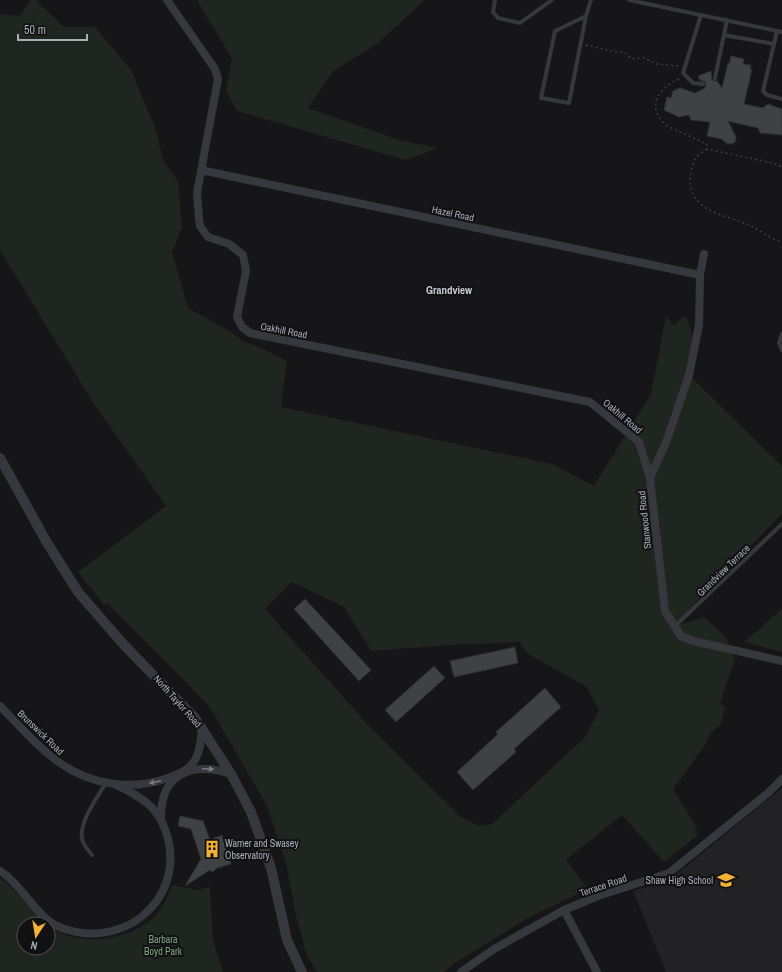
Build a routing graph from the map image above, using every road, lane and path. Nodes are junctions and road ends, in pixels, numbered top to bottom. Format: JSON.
{"nodes":[{"id":1,"x":167,"y":0,"type":"edge"},
{"id":2,"x":495,"y":0,"type":"edge"},
{"id":3,"x":552,"y":0,"type":"edge"},
{"id":4,"x":591,"y":0,"type":"edge"},
{"id":5,"x":629,"y":0,"type":"edge"},
{"id":6,"x":701,"y":15,"type":"junction"},
{"id":7,"x":586,"y":16,"type":"junction"},
{"id":8,"x":727,"y":20,"type":"junction"},
{"id":9,"x":777,"y":31,"type":"junction"},
{"id":10,"x":782,"y":32,"type":"edge"},
{"id":11,"x":724,"y":34,"type":"junction"},
{"id":12,"x":580,"y":44,"type":"junction"},
{"id":13,"x":774,"y":44,"type":"junction"},
{"id":14,"x":684,"y":68,"type":"junction"},
{"id":15,"x":681,"y":78,"type":"dead end"},
{"id":16,"x":715,"y":78,"type":"dead end"},
{"id":17,"x":703,"y":84,"type":"dead end"},
{"id":18,"x":782,"y":99,"type":"edge"},
{"id":19,"x":706,"y":148,"type":"junction"},
{"id":20,"x":782,"y":167,"type":"edge"},
{"id":21,"x":201,"y":170,"type":"junction"},
{"id":22,"x":782,"y":242,"type":"edge"},
{"id":23,"x":704,"y":254,"type":"dead end"},
{"id":24,"x":700,"y":276,"type":"junction"},
{"id":25,"x":782,"y":334,"type":"edge"},
{"id":26,"x":782,"y":350,"type":"edge"},
{"id":27,"x":0,"y":458,"type":"edge"},
{"id":28,"x":650,"y":478,"type":"junction"},
{"id":29,"x":782,"y":524,"type":"edge"},
{"id":30,"x":674,"y":627,"type":"junction"},
{"id":31,"x":782,"y":661,"type":"edge"},
{"id":32,"x":0,"y":706,"type":"edge"},
{"id":33,"x":202,"y":727,"type":"junction"},
{"id":34,"x":180,"y":774,"type":"junction"},
{"id":35,"x":231,"y":774,"type":"junction"},
{"id":36,"x":782,"y":779,"type":"edge"},
{"id":37,"x":106,"y":783,"type":"junction"},
{"id":38,"x":116,"y":785,"type":"junction"},
{"id":39,"x":161,"y":819,"type":"junction"},
{"id":40,"x":92,"y":855,"type":"dead end"},
{"id":41,"x":0,"y":871,"type":"edge"},
{"id":42,"x":564,"y":910,"type":"junction"},
{"id":43,"x":302,"y":972,"type":"edge"},
{"id":44,"x":462,"y":972,"type":"edge"},
{"id":45,"x":597,"y":972,"type":"edge"}],
"edges":[{"from":1,"to":21,"type":"street","name":"Oakhill Road"},
{"from":2,"to":3,"type":"lane"},
{"from":4,"to":7,"type":"lane"},
{"from":5,"to":6,"type":"lane"},
{"from":6,"to":8,"type":"lane"},
{"from":6,"to":14,"type":"lane"},
{"from":7,"to":12,"type":"lane"},
{"from":7,"to":12,"type":"lane"},
{"from":8,"to":9,"type":"lane"},
{"from":8,"to":11,"type":"lane"},
{"from":9,"to":10,"type":"lane"},
{"from":9,"to":13,"type":"lane"},
{"from":11,"to":13,"type":"lane"},
{"from":11,"to":16,"type":"lane"},
{"from":12,"to":14,"type":"path"},
{"from":13,"to":18,"type":"lane"},
{"from":14,"to":17,"type":"lane"},
{"from":15,"to":19,"type":"path"},
{"from":19,"to":20,"type":"path"},
{"from":19,"to":22,"type":"path"},
{"from":21,"to":24,"type":"street","name":"Hazel Road"},
{"from":21,"to":28,"type":"street","name":"Oakhill Road"},
{"from":23,"to":24,"type":"street","name":"Stanwood Road"},
{"from":24,"to":28,"type":"street","name":"Stanwood Road"},
{"from":25,"to":26,"type":"lane"},
{"from":27,"to":33,"type":"street","name":"North Taylor Road"},
{"from":28,"to":30,"type":"street","name":"Stanwood Road"},
{"from":29,"to":30,"type":"lane","name":"Grandview Terrace"},
{"from":30,"to":31,"type":"street","name":"Stanwood Road"},
{"from":32,"to":37,"type":"street","name":"Brunswick Road"},
{"from":33,"to":34,"type":"street","name":"Brunswick Road"},
{"from":33,"to":35,"type":"street","name":"North Taylor Road"},
{"from":34,"to":35,"type":"street","one_way":true},
{"from":34,"to":38,"type":"street","name":"Brunswick Road","one_way":true},
{"from":34,"to":39,"type":"street"},
{"from":35,"to":43,"type":"street","name":"North Taylor Road"},
{"from":36,"to":42,"type":"street","name":"Terrace Road"},
{"from":37,"to":38,"type":"street","name":"Brunswick Road"},
{"from":37,"to":40,"type":"lane"},
{"from":38,"to":39,"type":"street"},
{"from":39,"to":41,"type":"street"},
{"from":42,"to":44,"type":"street","name":"Terrace Road"},
{"from":42,"to":45,"type":"street"}]}
